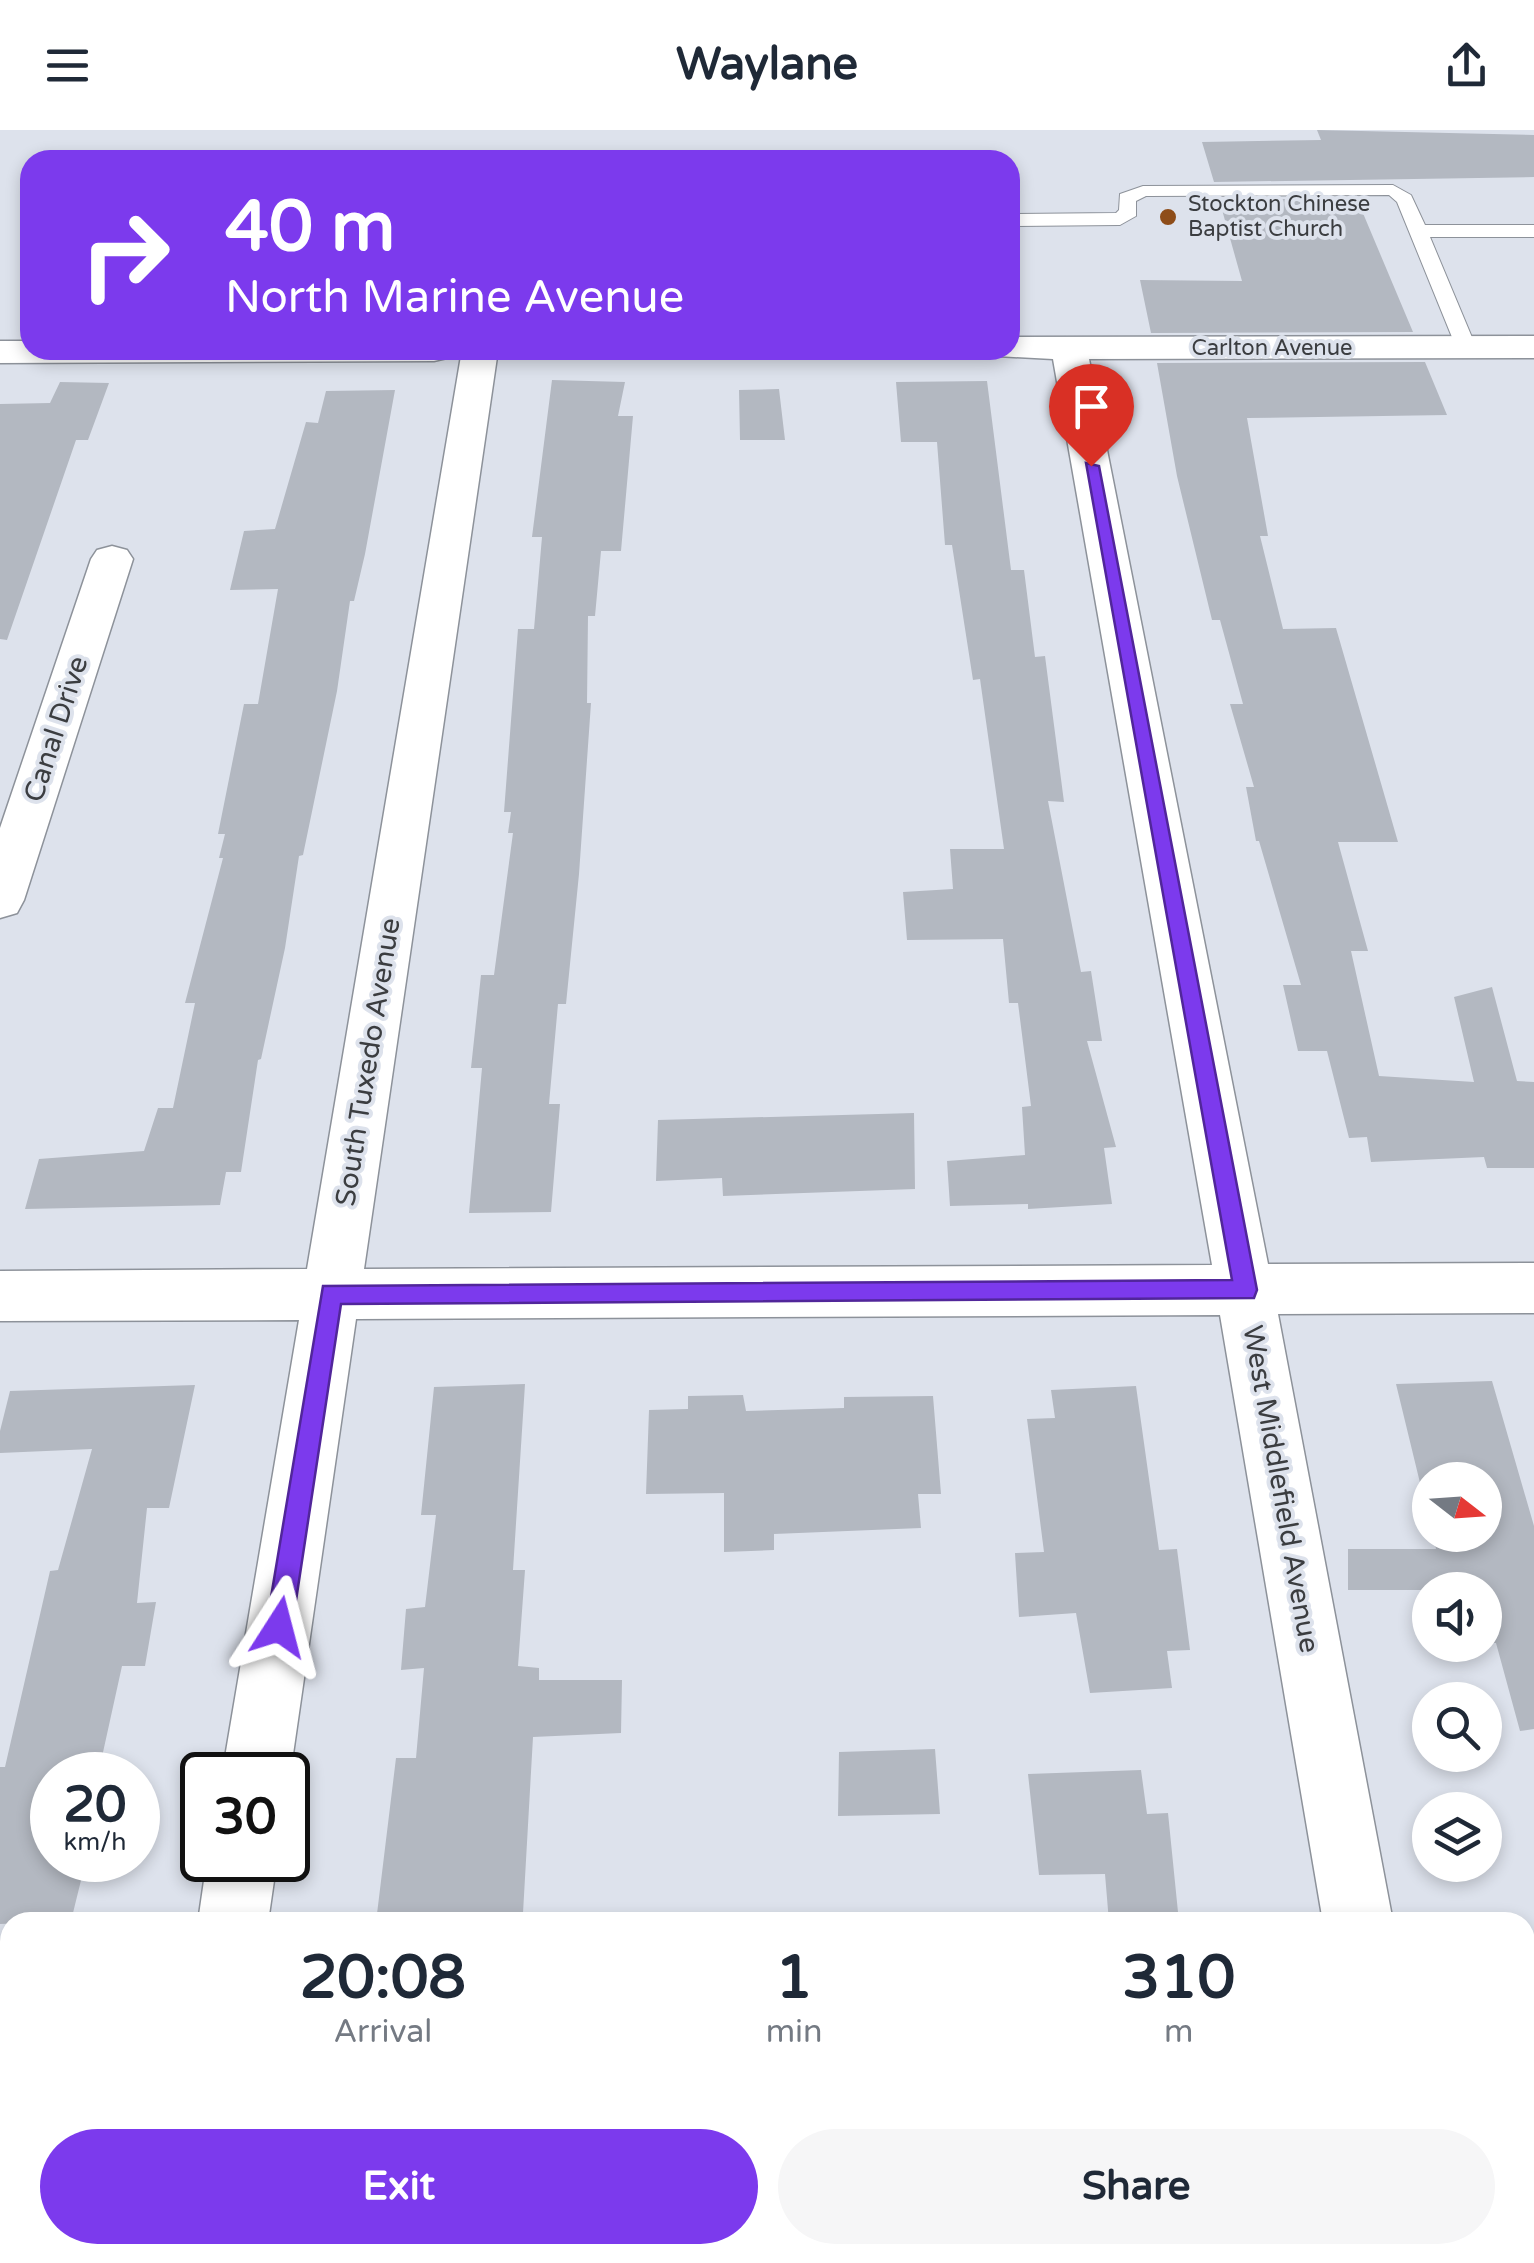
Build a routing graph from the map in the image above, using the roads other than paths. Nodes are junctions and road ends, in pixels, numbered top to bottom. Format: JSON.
{"nodes":[{"id":1,"x":1020,"y":220,"type":"edge"},
{"id":2,"x":1420,"y":231,"type":"junction"},
{"id":3,"x":1534,"y":231,"type":"edge"},
{"id":4,"x":1466,"y":347,"type":"junction"},
{"id":5,"x":1534,"y":347,"type":"edge"},
{"id":6,"x":1020,"y":348,"type":"edge"},
{"id":7,"x":1069,"y":348,"type":"junction"},
{"id":8,"x":478,"y":360,"type":"edge"},
{"id":9,"x":112,"y":559,"type":"dead end"},
{"id":10,"x":0,"y":900,"type":"edge"},
{"id":11,"x":1534,"y":1288,"type":"edge"},
{"id":12,"x":1246,"y":1290,"type":"junction"},
{"id":13,"x":331,"y":1294,"type":"junction"},
{"id":14,"x":0,"y":1296,"type":"edge"},
{"id":15,"x":260,"y":1752,"type":"edge"},
{"id":16,"x":239,"y":1882,"type":"edge"},
{"id":17,"x":234,"y":1912,"type":"edge"},
{"id":18,"x":1356,"y":1912,"type":"edge"}],
"edges":[{"from":1,"to":2,"type":"lane"},
{"from":2,"to":3,"type":"lane"},
{"from":2,"to":4,"type":"lane"},
{"from":4,"to":5,"type":"street","name":"Carlton Avenue"},
{"from":4,"to":7,"type":"street","name":"Carlton Avenue"},
{"from":6,"to":7,"type":"street","name":"Carlton Avenue"},
{"from":7,"to":12,"type":"street","name":"West Middlefield Avenue"},
{"from":8,"to":13,"type":"street","name":"South Tuxedo Avenue"},
{"from":9,"to":10,"type":"street","name":"Canal Drive"},
{"from":11,"to":12,"type":"street"},
{"from":12,"to":13,"type":"street"},
{"from":12,"to":18,"type":"street","name":"West Middlefield Avenue"},
{"from":13,"to":14,"type":"street"},
{"from":13,"to":15,"type":"street","name":"South Tuxedo Avenue"},
{"from":16,"to":17,"type":"street"}]}
